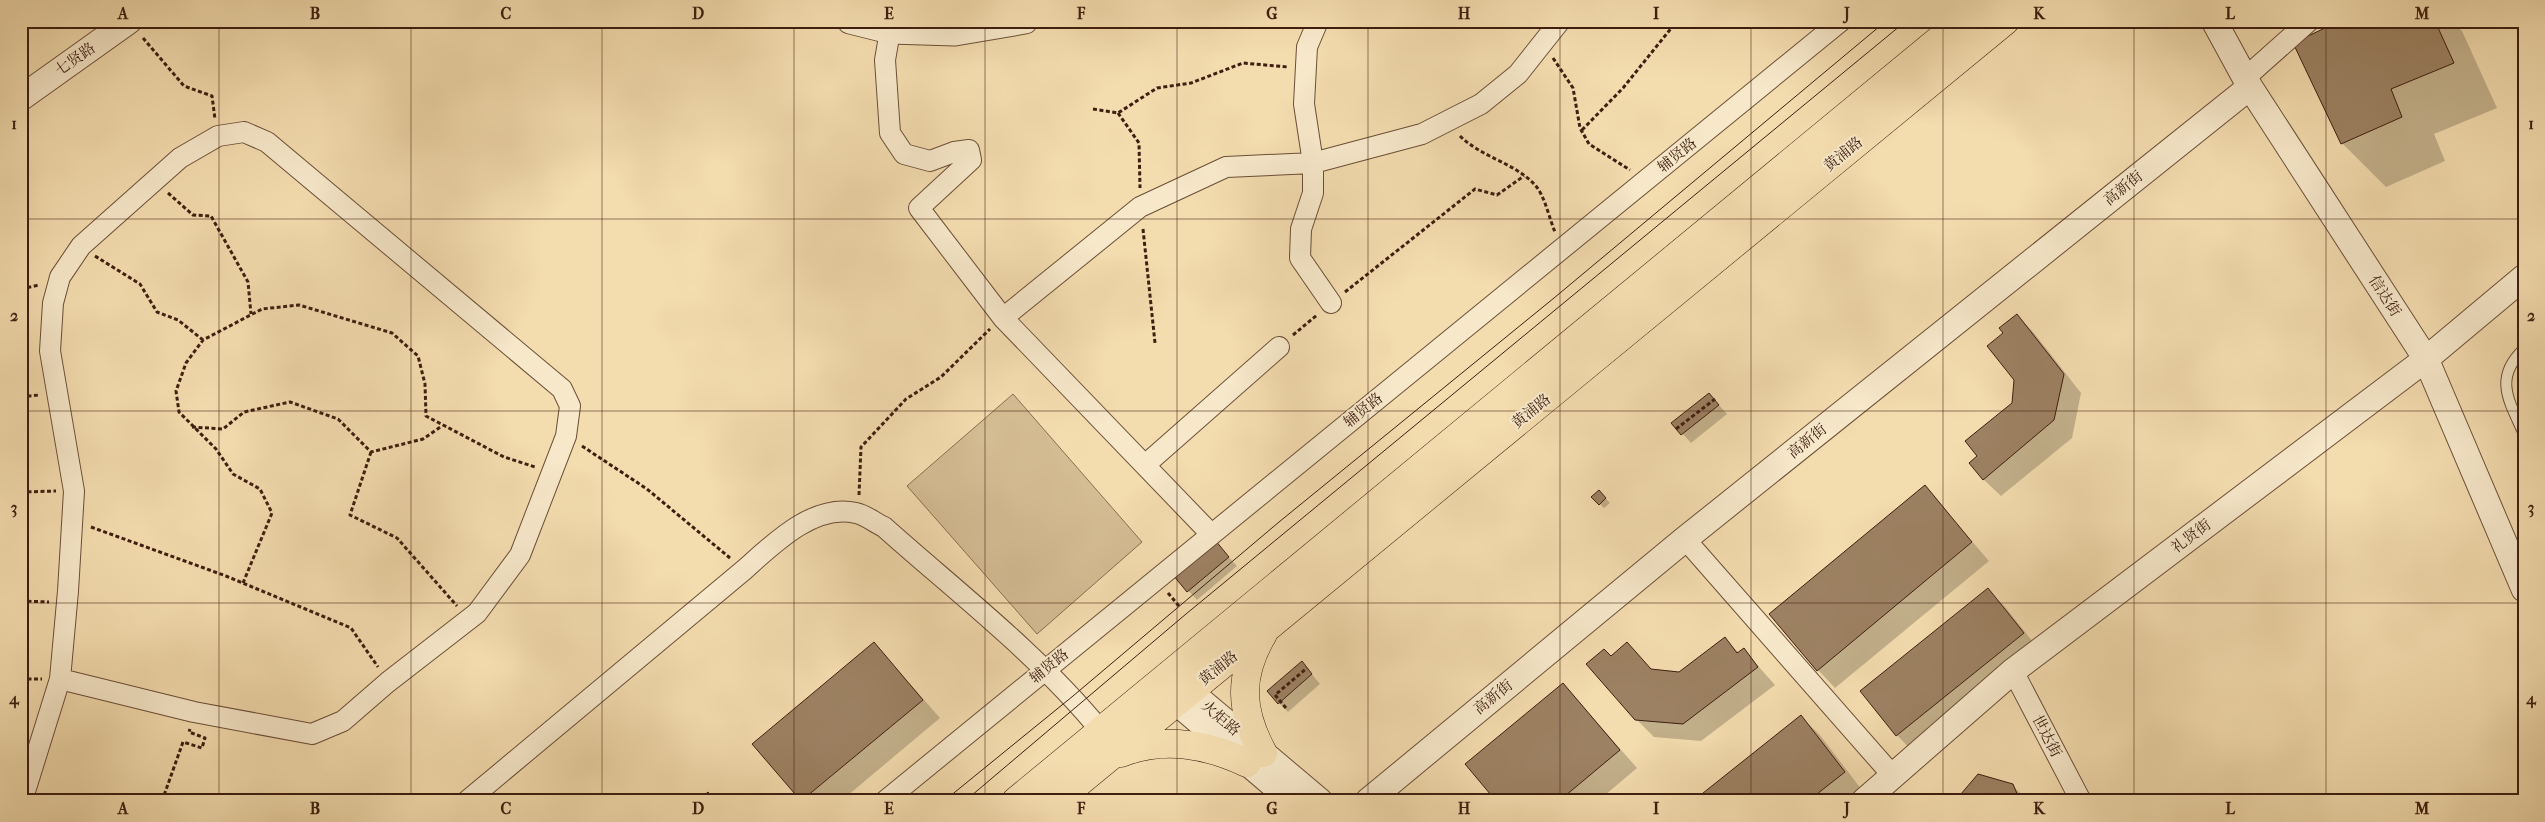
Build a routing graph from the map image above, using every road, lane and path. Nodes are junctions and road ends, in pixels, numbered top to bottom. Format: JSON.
{"nodes":[{"id":1,"x":129,"y":21,"type":"edge"},
{"id":2,"x":850,"y":21,"type":"edge"},
{"id":3,"x":1025,"y":21,"type":"edge"},
{"id":4,"x":1318,"y":21,"type":"edge"},
{"id":5,"x":1560,"y":21,"type":"edge"},
{"id":6,"x":1677,"y":21,"type":"edge"},
{"id":7,"x":1841,"y":21,"type":"edge"},
{"id":8,"x":1962,"y":21,"type":"edge"},
{"id":9,"x":2005,"y":21,"type":"edge"},
{"id":10,"x":2214,"y":21,"type":"edge"},
{"id":11,"x":2309,"y":21,"type":"edge"},
{"id":12,"x":890,"y":31,"type":"junction"},
{"id":13,"x":1542,"y":43,"type":"junction"},
{"id":14,"x":1306,"y":68,"type":"junction"},
{"id":15,"x":2248,"y":82,"type":"junction"},
{"id":16,"x":21,"y":98,"type":"edge"},
{"id":17,"x":1093,"y":109,"type":"dead end"},
{"id":18,"x":1446,"y":122,"type":"junction"},
{"id":19,"x":1582,"y":130,"type":"junction"},
{"id":20,"x":218,"y":136,"type":"junction"},
{"id":21,"x":1313,"y":163,"type":"junction"},
{"id":22,"x":1524,"y":176,"type":"junction"},
{"id":23,"x":159,"y":177,"type":"junction"},
{"id":24,"x":1646,"y":180,"type":"junction"},
{"id":25,"x":81,"y":246,"type":"junction"},
{"id":26,"x":1562,"y":248,"type":"junction"},
{"id":27,"x":2524,"y":278,"type":"edge"},
{"id":28,"x":1331,"y":303,"type":"junction"},
{"id":29,"x":252,"y":314,"type":"junction"},
{"id":30,"x":1003,"y":318,"type":"junction"},
{"id":31,"x":202,"y":340,"type":"junction"},
{"id":32,"x":1279,"y":347,"type":"joint"},
{"id":33,"x":2524,"y":349,"type":"edge"},
{"id":34,"x":2426,"y":359,"type":"junction"},
{"id":35,"x":1714,"y":399,"type":"dead end"},
{"id":36,"x":442,"y":426,"type":"junction"},
{"id":37,"x":192,"y":427,"type":"junction"},
{"id":38,"x":1676,"y":430,"type":"dead end"},
{"id":39,"x":2524,"y":434,"type":"edge"},
{"id":40,"x":566,"y":436,"type":"junction"},
{"id":41,"x":371,"y":452,"type":"junction"},
{"id":42,"x":1145,"y":465,"type":"junction"},
{"id":43,"x":552,"y":473,"type":"junction"},
{"id":44,"x":74,"y":490,"type":"junction"},
{"id":45,"x":21,"y":492,"type":"edge"},
{"id":46,"x":858,"y":513,"type":"junction"},
{"id":47,"x":72,"y":520,"type":"junction"},
{"id":48,"x":1210,"y":534,"type":"junction"},
{"id":49,"x":1685,"y":539,"type":"junction"},
{"id":50,"x":744,"y":570,"type":"junction"},
{"id":51,"x":243,"y":583,"type":"junction"},
{"id":52,"x":2524,"y":589,"type":"edge"},
{"id":53,"x":21,"y":601,"type":"edge"},
{"id":54,"x":67,"y":602,"type":"junction"},
{"id":55,"x":469,"y":619,"type":"junction"},
{"id":56,"x":1266,"y":629,"type":"junction"},
{"id":57,"x":1307,"y":668,"type":"dead end"},
{"id":58,"x":1046,"y":669,"type":"junction"},
{"id":59,"x":2013,"y":671,"type":"junction"},
{"id":60,"x":60,"y":679,"type":"junction"},
{"id":61,"x":388,"y":682,"type":"junction"},
{"id":62,"x":1178,"y":689,"type":"junction"},
{"id":63,"x":1286,"y":708,"type":"dead end"},
{"id":64,"x":194,"y":712,"type":"junction"},
{"id":65,"x":1101,"y":731,"type":"junction"},
{"id":66,"x":1110,"y":756,"type":"junction"},
{"id":67,"x":1255,"y":758,"type":"junction"},
{"id":68,"x":1892,"y":776,"type":"junction"},
{"id":69,"x":22,"y":801,"type":"edge"},
{"id":70,"x":162,"y":801,"type":"edge"},
{"id":71,"x":467,"y":801,"type":"edge"},
{"id":72,"x":885,"y":801,"type":"edge"},
{"id":73,"x":1016,"y":801,"type":"edge"},
{"id":74,"x":1056,"y":801,"type":"edge"},
{"id":75,"x":1292,"y":801,"type":"edge"},
{"id":76,"x":1320,"y":801,"type":"edge"},
{"id":77,"x":1368,"y":801,"type":"edge"},
{"id":78,"x":1864,"y":801,"type":"edge"},
{"id":79,"x":2081,"y":801,"type":"edge"}],
"edges":[{"from":1,"to":16,"type":"street","name":"七贤路"},
{"from":1,"to":20,"type":"path"},
{"from":2,"to":12,"type":"street"},
{"from":3,"to":12,"type":"street"},
{"from":4,"to":14,"type":"street"},
{"from":5,"to":13,"type":"street"},
{"from":6,"to":19,"type":"path"},
{"from":7,"to":24,"type":"street","name":"辅贤路"},
{"from":8,"to":62,"type":"highway","name":"黄浦路"},
{"from":9,"to":56,"type":"highway","name":"黄浦路"},
{"from":10,"to":15,"type":"street","name":"信达街"},
{"from":11,"to":15,"type":"street"},
{"from":12,"to":30,"type":"street"},
{"from":13,"to":18,"type":"street"},
{"from":13,"to":19,"type":"path"},
{"from":14,"to":17,"type":"path"},
{"from":14,"to":21,"type":"street"},
{"from":15,"to":34,"type":"street","name":"信达街"},
{"from":15,"to":49,"type":"street","name":"高新街"},
{"from":18,"to":21,"type":"street"},
{"from":18,"to":22,"type":"path"},
{"from":19,"to":24,"type":"path"},
{"from":20,"to":23,"type":"street"},
{"from":20,"to":40,"type":"street"},
{"from":21,"to":28,"type":"street"},
{"from":21,"to":30,"type":"street"},
{"from":22,"to":26,"type":"path"},
{"from":22,"to":28,"type":"path"},
{"from":23,"to":25,"type":"street"},
{"from":23,"to":29,"type":"path"},
{"from":24,"to":26,"type":"street","name":"辅贤路"},
{"from":25,"to":31,"type":"path"},
{"from":25,"to":44,"type":"street"},
{"from":26,"to":48,"type":"street","name":"辅贤路"},
{"from":27,"to":34,"type":"street","name":"礼贤街"},
{"from":28,"to":32,"type":"path"},
{"from":29,"to":31,"type":"path"},
{"from":29,"to":36,"type":"path"},
{"from":30,"to":42,"type":"street"},
{"from":30,"to":46,"type":"path"},
{"from":31,"to":37,"type":"path"},
{"from":32,"to":42,"type":"street"},
{"from":33,"to":39,"type":"lane"},
{"from":34,"to":52,"type":"street","name":"信达街"},
{"from":34,"to":59,"type":"street","name":"礼贤街"},
{"from":35,"to":38,"type":"path"},
{"from":36,"to":41,"type":"path"},
{"from":36,"to":43,"type":"path"},
{"from":37,"to":41,"type":"path"},
{"from":37,"to":51,"type":"path"},
{"from":40,"to":43,"type":"street"},
{"from":40,"to":50,"type":"path"},
{"from":41,"to":55,"type":"path"},
{"from":42,"to":48,"type":"street"},
{"from":43,"to":55,"type":"street"},
{"from":44,"to":45,"type":"path"},
{"from":44,"to":47,"type":"street"},
{"from":46,"to":50,"type":"street"},
{"from":46,"to":58,"type":"street"},
{"from":47,"to":51,"type":"path"},
{"from":47,"to":54,"type":"street"},
{"from":48,"to":58,"type":"street","name":"辅贤路"},
{"from":49,"to":68,"type":"street"},
{"from":49,"to":77,"type":"street","name":"高新街"},
{"from":50,"to":71,"type":"street"},
{"from":51,"to":61,"type":"path"},
{"from":53,"to":54,"type":"path"},
{"from":54,"to":60,"type":"street"},
{"from":55,"to":61,"type":"street"},
{"from":56,"to":62,"type":"highway","name":"黄浦路"},
{"from":56,"to":67,"type":"highway"},
{"from":57,"to":63,"type":"path"},
{"from":58,"to":65,"type":"street"},
{"from":58,"to":72,"type":"street","name":"辅贤路"},
{"from":59,"to":68,"type":"street","name":"礼贤街"},
{"from":59,"to":79,"type":"street","name":"世达街"},
{"from":60,"to":64,"type":"street"},
{"from":60,"to":69,"type":"street"},
{"from":61,"to":64,"type":"street"},
{"from":62,"to":65,"type":"highway","name":"黄浦路"},
{"from":62,"to":66,"type":"highway","name":"黄浦路"},
{"from":62,"to":67,"type":"street","name":"火炬路"},
{"from":64,"to":70,"type":"path"},
{"from":65,"to":73,"type":"highway","name":"黄浦路"},
{"from":66,"to":67,"type":"highway"},
{"from":66,"to":74,"type":"highway","name":"黄浦路"},
{"from":67,"to":75,"type":"street","name":"火炬路"},
{"from":67,"to":76,"type":"street","name":"火炬路"},
{"from":68,"to":78,"type":"street","name":"礼贤街"}]}
